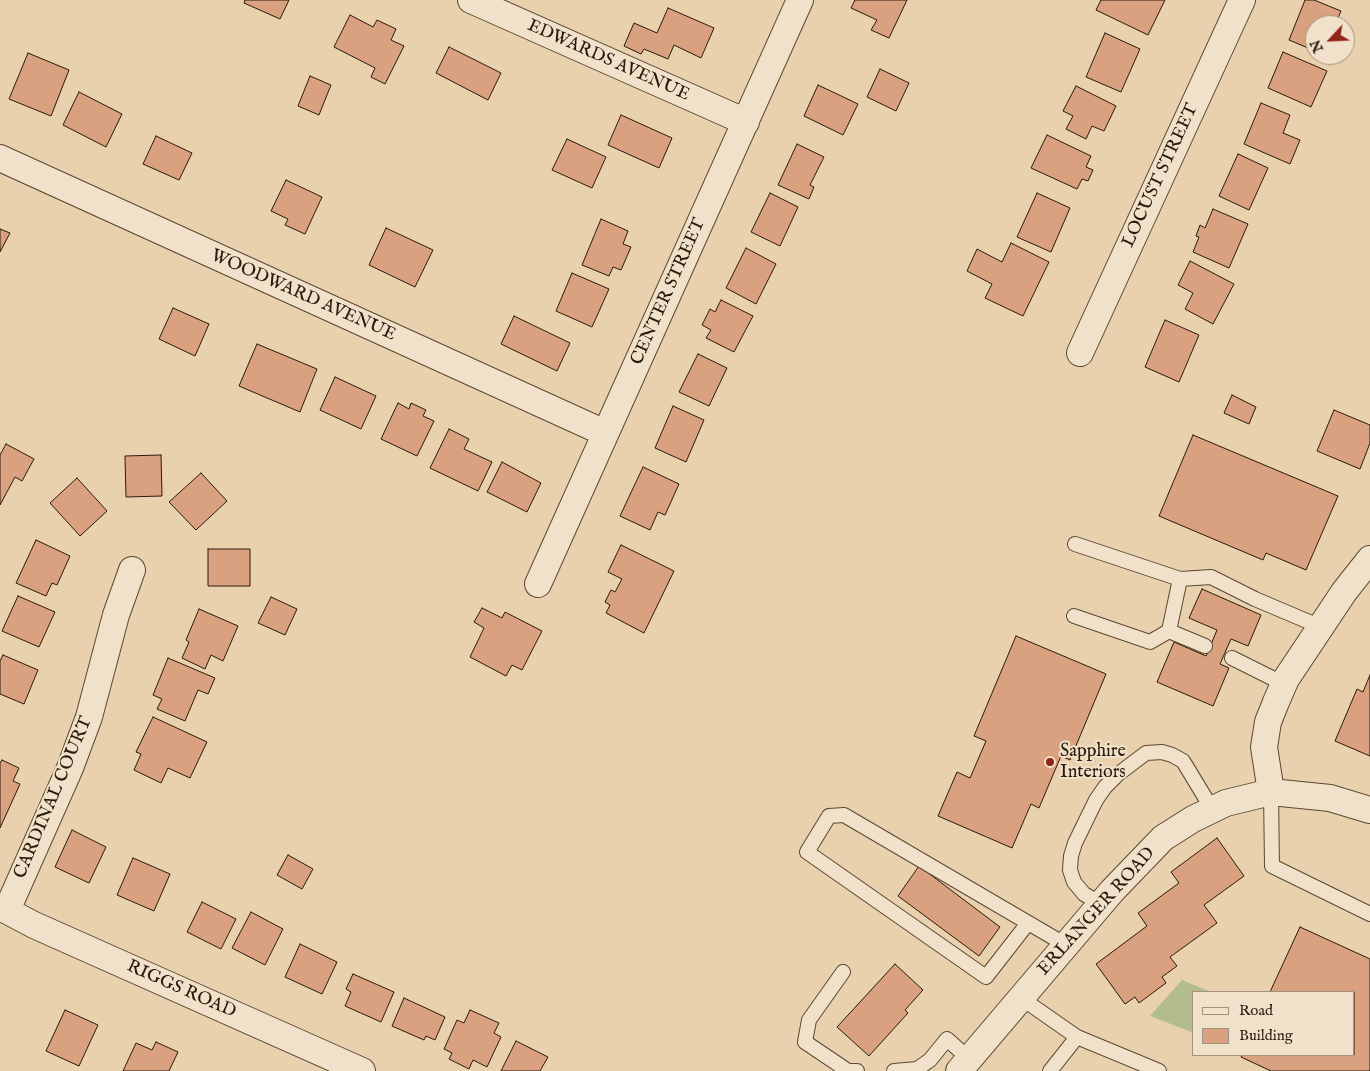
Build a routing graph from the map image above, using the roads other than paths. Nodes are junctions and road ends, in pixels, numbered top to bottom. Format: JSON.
{"nodes":[{"id":1,"x":471,"y":0,"type":"edge"},
{"id":2,"x":800,"y":0,"type":"edge"},
{"id":3,"x":1242,"y":0,"type":"edge"},
{"id":4,"x":746,"y":122,"type":"junction"},
{"id":5,"x":0,"y":158,"type":"edge"},
{"id":6,"x":1080,"y":353,"type":"dead end"},
{"id":7,"x":606,"y":433,"type":"junction"},
{"id":8,"x":1075,"y":544,"type":"dead end"},
{"id":9,"x":1370,"y":559,"type":"edge"},
{"id":10,"x":132,"y":570,"type":"dead end"},
{"id":11,"x":1180,"y":579,"type":"junction"},
{"id":12,"x":538,"y":584,"type":"dead end"},
{"id":13,"x":1074,"y":616,"type":"dead end"},
{"id":14,"x":1321,"y":627,"type":"junction"},
{"id":15,"x":1169,"y":631,"type":"junction"},
{"id":16,"x":1204,"y":646,"type":"dead end"},
{"id":17,"x":1232,"y":658,"type":"dead end"},
{"id":18,"x":1284,"y":684,"type":"junction"},
{"id":19,"x":1271,"y":792,"type":"junction"},
{"id":20,"x":1212,"y":809,"type":"junction"},
{"id":21,"x":1370,"y":810,"type":"edge"},
{"id":22,"x":1101,"y":904,"type":"junction"},
{"id":23,"x":3,"y":909,"type":"edge"},
{"id":24,"x":1370,"y":914,"type":"edge"},
{"id":25,"x":1028,"y":923,"type":"junction"},
{"id":26,"x":1066,"y":945,"type":"junction"},
{"id":27,"x":843,"y":972,"type":"dead end"},
{"id":28,"x":1022,"y":998,"type":"junction"},
{"id":29,"x":1077,"y":1037,"type":"junction"},
{"id":30,"x":964,"y":1065,"type":"edge"},
{"id":31,"x":362,"y":1071,"type":"edge"},
{"id":32,"x":857,"y":1071,"type":"edge"},
{"id":33,"x":894,"y":1071,"type":"edge"},
{"id":34,"x":1050,"y":1071,"type":"edge"},
{"id":35,"x":1159,"y":1071,"type":"edge"}],
"edges":[{"from":1,"to":4,"type":"street","name":"EDWARDS AVENUE"},
{"from":2,"to":4,"type":"street","name":"CENTER STREET"},
{"from":3,"to":6,"type":"street","name":"LOCUST STREET"},
{"from":4,"to":7,"type":"street","name":"CENTER STREET"},
{"from":5,"to":7,"type":"street","name":"WOODWARD AVENUE"},
{"from":7,"to":12,"type":"street","name":"CENTER STREET"},
{"from":8,"to":11,"type":"lane"},
{"from":9,"to":14,"type":"street"},
{"from":10,"to":23,"type":"street","name":"CARDINAL COURT"},
{"from":11,"to":14,"type":"lane"},
{"from":11,"to":15,"type":"lane"},
{"from":13,"to":15,"type":"lane"},
{"from":14,"to":18,"type":"street"},
{"from":15,"to":16,"type":"lane"},
{"from":17,"to":18,"type":"lane"},
{"from":18,"to":19,"type":"street"},
{"from":19,"to":20,"type":"street","name":"ERLANGER ROAD"},
{"from":19,"to":21,"type":"street","name":"ERLANGER ROAD"},
{"from":19,"to":24,"type":"lane"},
{"from":20,"to":22,"type":"street","name":"ERLANGER ROAD"},
{"from":20,"to":22,"type":"lane"},
{"from":22,"to":26,"type":"street","name":"ERLANGER ROAD"},
{"from":23,"to":31,"type":"street","name":"RIGGS ROAD"},
{"from":25,"to":25,"type":"lane"},
{"from":25,"to":26,"type":"lane"},
{"from":26,"to":28,"type":"street","name":"ERLANGER ROAD"},
{"from":27,"to":32,"type":"lane"},
{"from":28,"to":29,"type":"lane"},
{"from":28,"to":30,"type":"street","name":"ERLANGER ROAD"},
{"from":29,"to":34,"type":"lane"},
{"from":29,"to":35,"type":"lane"},
{"from":30,"to":33,"type":"lane"}]}
